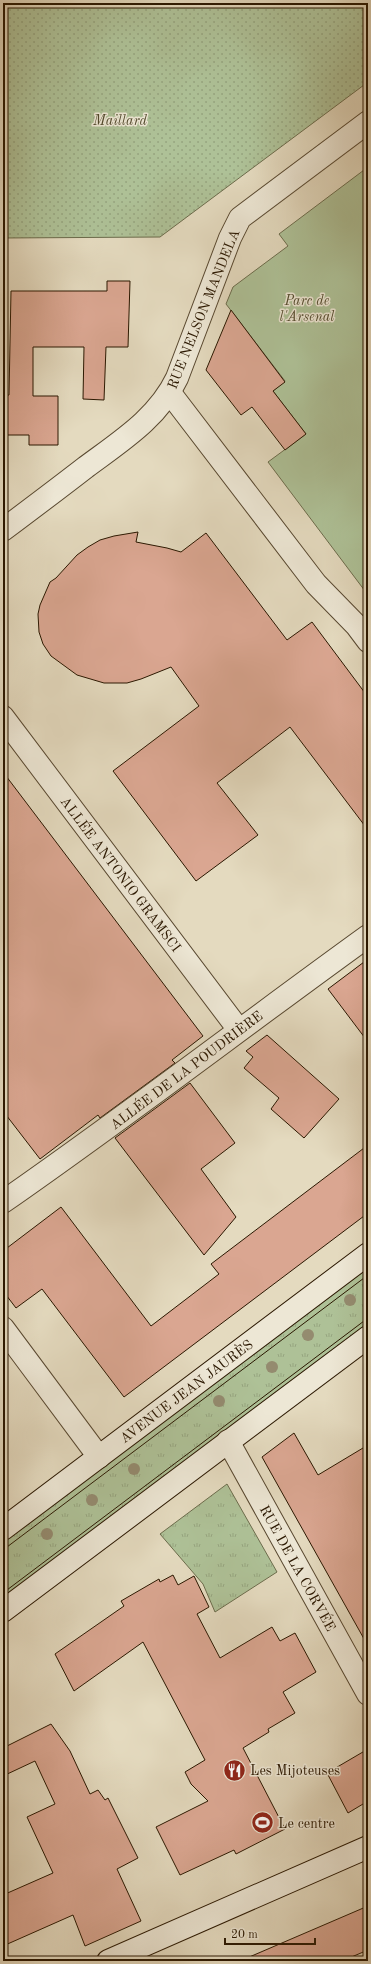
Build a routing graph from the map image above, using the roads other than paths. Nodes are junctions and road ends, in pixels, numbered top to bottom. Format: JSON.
{"nodes":[{"id":1,"x":368,"y":122,"type":"edge"},
{"id":2,"x":170,"y":392,"type":"junction"},
{"id":3,"x":3,"y":530,"type":"edge"},
{"id":4,"x":368,"y":642,"type":"edge"},
{"id":5,"x":3,"y":717,"type":"edge"},
{"id":6,"x":368,"y":936,"type":"edge"},
{"id":7,"x":238,"y":1030,"type":"junction"},
{"id":8,"x":3,"y":1202,"type":"edge"},
{"id":9,"x":368,"y":1254,"type":"edge"},
{"id":10,"x":3,"y":1328,"type":"edge"},
{"id":11,"x":368,"y":1336,"type":"edge"},
{"id":12,"x":228,"y":1441,"type":"junction"},
{"id":13,"x":99,"y":1457,"type":"junction"},
{"id":14,"x":3,"y":1529,"type":"edge"},
{"id":15,"x":3,"y":1611,"type":"edge"},
{"id":16,"x":368,"y":1694,"type":"edge"},
{"id":17,"x":368,"y":1848,"type":"edge"},
{"id":18,"x":108,"y":1961,"type":"edge"}],
"edges":[{"from":1,"to":2,"type":"street","name":"RUE NELSON MANDELA"},
{"from":2,"to":3,"type":"street","name":"RUE NELSON MANDELA"},
{"from":2,"to":4,"type":"street"},
{"from":5,"to":7,"type":"street","name":"ALLÉE ANTONIO GRAMSCI"},
{"from":6,"to":7,"type":"street","name":"ALLÉE DE LA POUDRIÈRE"},
{"from":7,"to":8,"type":"street","name":"ALLÉE DE LA POUDRIÈRE"},
{"from":9,"to":13,"type":"street","name":"AVENUE JEAN JAURÈS"},
{"from":10,"to":13,"type":"street"},
{"from":11,"to":12,"type":"street"},
{"from":12,"to":15,"type":"street"},
{"from":12,"to":16,"type":"street","name":"RUE DE LA CORVÉE"},
{"from":13,"to":14,"type":"street","name":"AVENUE JEAN JAURÈS"},
{"from":17,"to":18,"type":"street"}]}
